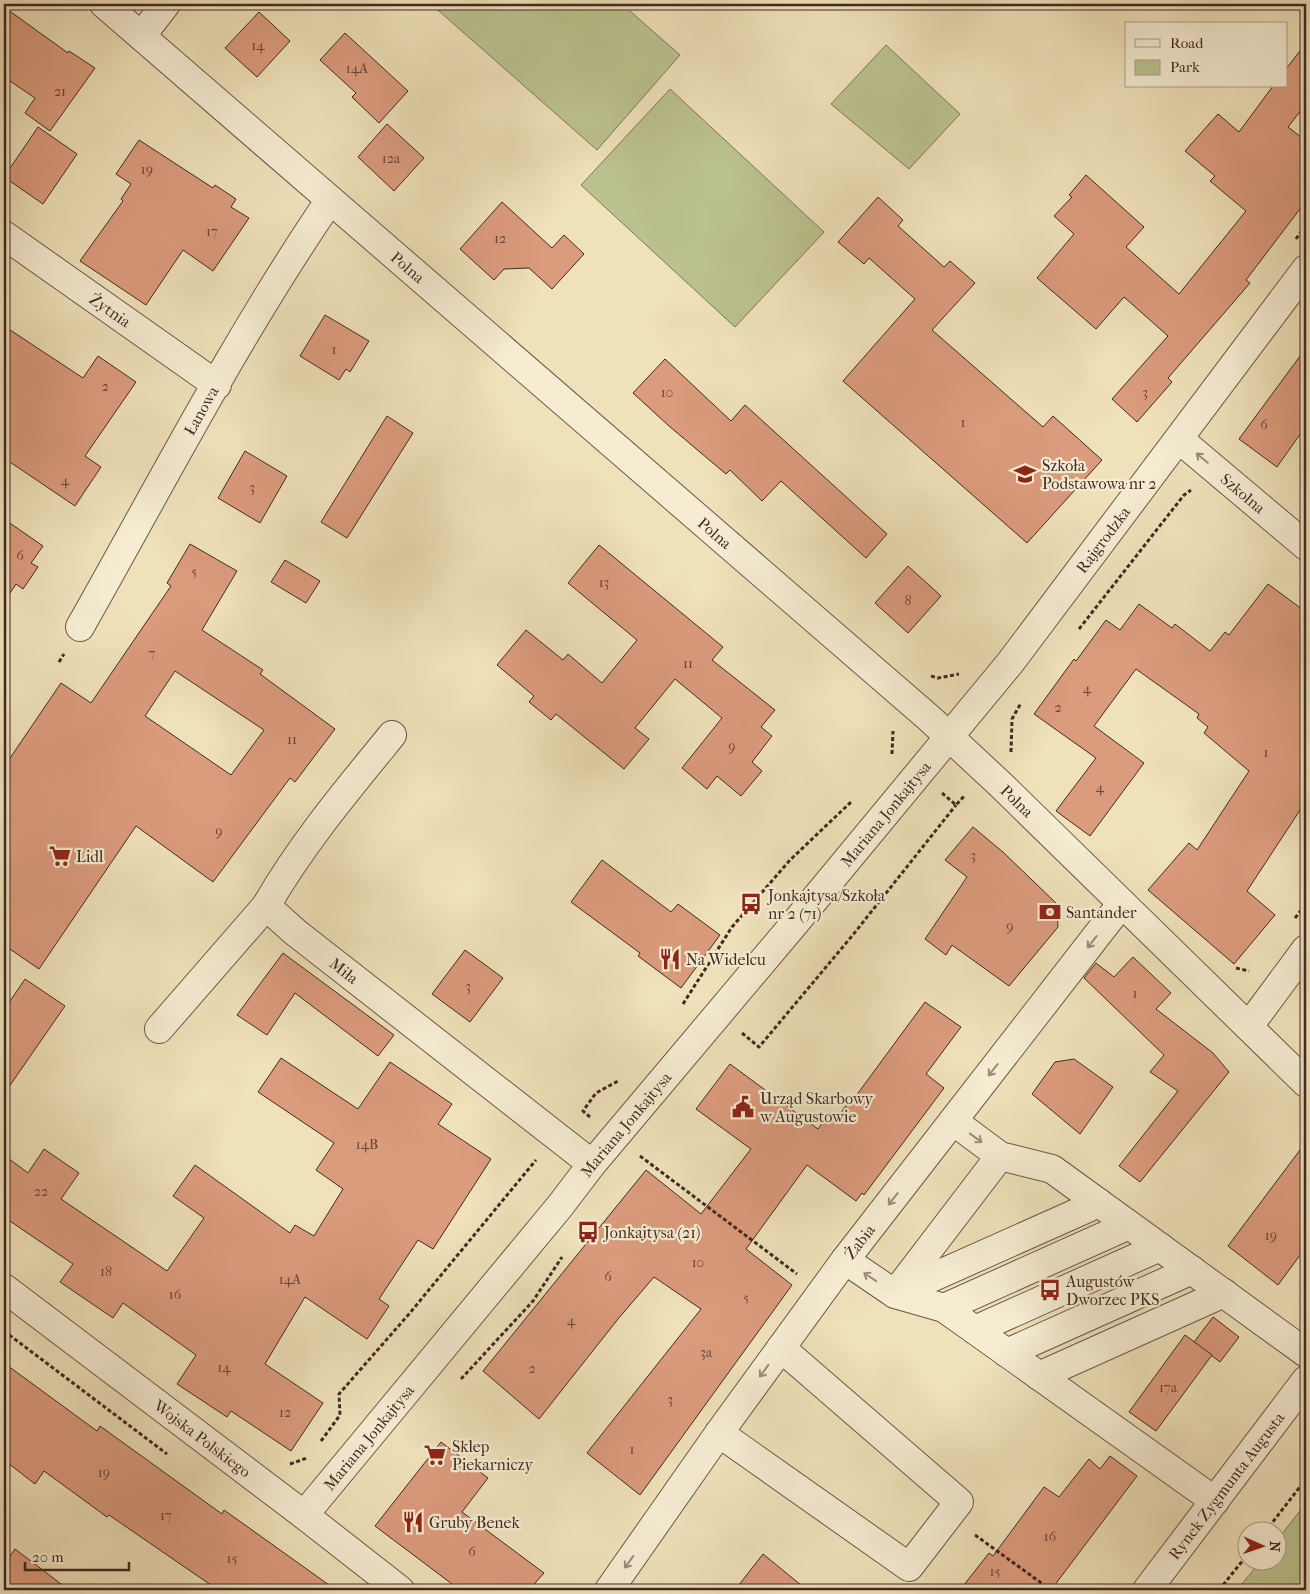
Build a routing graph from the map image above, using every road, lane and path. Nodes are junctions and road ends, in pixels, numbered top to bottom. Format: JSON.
{"nodes":[{"id":1,"x":104,"y":4,"type":"edge"},
{"id":2,"x":166,"y":4,"type":"edge"},
{"id":3,"x":142,"y":35,"type":"junction"},
{"id":4,"x":330,"y":200,"type":"junction"},
{"id":5,"x":4,"y":235,"type":"edge"},
{"id":6,"x":1306,"y":268,"type":"edge"},
{"id":7,"x":217,"y":385,"type":"junction"},
{"id":8,"x":1179,"y":439,"type":"junction"},
{"id":9,"x":1218,"y":472,"type":"junction"},
{"id":10,"x":1306,"y":546,"type":"edge"},
{"id":11,"x":80,"y":627,"type":"dead end"},
{"id":12,"x":1076,"y":633,"type":"dead end"},
{"id":13,"x":1022,"y":701,"type":"dead end"},
{"id":14,"x":392,"y":735,"type":"dead end"},
{"id":15,"x":950,"y":736,"type":"junction"},
{"id":16,"x":892,"y":754,"type":"dead end"},
{"id":17,"x":1013,"y":758,"type":"dead end"},
{"id":18,"x":886,"y":760,"type":"dead end"},
{"id":19,"x":853,"y":800,"type":"dead end"},
{"id":20,"x":1122,"y":903,"type":"junction"},
{"id":21,"x":266,"y":906,"type":"junction"},
{"id":22,"x":1306,"y":949,"type":"edge"},
{"id":23,"x":1230,"y":966,"type":"dead end"},
{"id":24,"x":1253,"y":969,"type":"dead end"},
{"id":25,"x":681,"y":1006,"type":"dead end"},
{"id":26,"x":1249,"y":1026,"type":"junction"},
{"id":27,"x":159,"y":1029,"type":"dead end"},
{"id":28,"x":625,"y":1078,"type":"dead end"},
{"id":29,"x":1306,"y":1083,"type":"edge"},
{"id":30,"x":953,"y":1121,"type":"junction"},
{"id":31,"x":615,"y":1138,"type":"junction"},
{"id":32,"x":1000,"y":1156,"type":"junction"},
{"id":33,"x":592,"y":1164,"type":"junction"},
{"id":34,"x":1099,"y":1202,"type":"junction"},
{"id":35,"x":1129,"y":1225,"type":"junction"},
{"id":36,"x":1160,"y":1247,"type":"junction"},
{"id":37,"x":845,"y":1260,"type":"junction"},
{"id":38,"x":1192,"y":1270,"type":"junction"},
{"id":39,"x":4,"y":1288,"type":"edge"},
{"id":40,"x":822,"y":1292,"type":"junction"},
{"id":41,"x":1224,"y":1293,"type":"junction"},
{"id":42,"x":895,"y":1294,"type":"junction"},
{"id":43,"x":944,"y":1308,"type":"junction"},
{"id":44,"x":975,"y":1330,"type":"junction"},
{"id":45,"x":4,"y":1331,"type":"edge"},
{"id":46,"x":781,"y":1348,"type":"junction"},
{"id":47,"x":1007,"y":1353,"type":"junction"},
{"id":48,"x":1306,"y":1353,"type":"edge"},
{"id":49,"x":1039,"y":1376,"type":"junction"},
{"id":50,"x":1306,"y":1380,"type":"edge"},
{"id":51,"x":719,"y":1433,"type":"junction"},
{"id":52,"x":173,"y":1459,"type":"dead end"},
{"id":53,"x":1306,"y":1479,"type":"edge"},
{"id":54,"x":1215,"y":1501,"type":"junction"},
{"id":55,"x":304,"y":1515,"type":"junction"},
{"id":56,"x":949,"y":1516,"type":"junction"},
{"id":57,"x":1273,"y":1522,"type":"edge"},
{"id":58,"x":1238,"y":1566,"type":"edge"},
{"id":59,"x":400,"y":1590,"type":"edge"},
{"id":60,"x":609,"y":1590,"type":"edge"},
{"id":61,"x":1051,"y":1590,"type":"edge"},
{"id":62,"x":1148,"y":1590,"type":"edge"},
{"id":63,"x":1219,"y":1590,"type":"edge"}],
"edges":[{"from":1,"to":3,"type":"street","name":"Polna"},
{"from":2,"to":3,"type":"street"},
{"from":3,"to":4,"type":"street","name":"Polna"},
{"from":4,"to":7,"type":"street","name":"Łanowa"},
{"from":4,"to":15,"type":"street","name":"Polna"},
{"from":5,"to":7,"type":"street","name":"Żytnia"},
{"from":6,"to":8,"type":"street","name":"Rajgrodzka"},
{"from":7,"to":11,"type":"street","name":"Łanowa"},
{"from":9,"to":8,"type":"street","name":"Szkolna","one_way":true},
{"from":8,"to":15,"type":"street","name":"Rajgrodzka"},
{"from":9,"to":10,"type":"street","name":"Szkolna"},
{"from":9,"to":12,"type":"path"},
{"from":13,"to":17,"type":"path"},
{"from":14,"to":21,"type":"street"},
{"from":15,"to":20,"type":"street","name":"Polna"},
{"from":15,"to":31,"type":"street","name":"Mariana Jonkajtysa"},
{"from":16,"to":18,"type":"path"},
{"from":19,"to":25,"type":"path"},
{"from":20,"to":26,"type":"street","name":"Polna"},
{"from":20,"to":30,"type":"street","name":"Żabia","one_way":true},
{"from":21,"to":27,"type":"street"},
{"from":21,"to":33,"type":"street","name":"Miła"},
{"from":22,"to":26,"type":"street"},
{"from":23,"to":24,"type":"path"},
{"from":26,"to":29,"type":"street","name":"Polna"},
{"from":28,"to":31,"type":"path"},
{"from":30,"to":32,"type":"street","one_way":true},
{"from":30,"to":37,"type":"street","name":"Żabia","one_way":true},
{"from":31,"to":33,"type":"street","name":"Mariana Jonkajtysa"},
{"from":31,"to":40,"type":"path"},
{"from":32,"to":34,"type":"street"},
{"from":32,"to":42,"type":"street"},
{"from":33,"to":55,"type":"street","name":"Mariana Jonkajtysa"},
{"from":34,"to":35,"type":"street"},
{"from":34,"to":42,"type":"street"},
{"from":35,"to":36,"type":"street"},
{"from":35,"to":43,"type":"street"},
{"from":36,"to":38,"type":"street"},
{"from":36,"to":44,"type":"street"},
{"from":37,"to":40,"type":"street","name":"Żabia"},
{"from":42,"to":37,"type":"street","one_way":true},
{"from":38,"to":41,"type":"street"},
{"from":38,"to":47,"type":"street"},
{"from":39,"to":55,"type":"street","name":"Wojska Polskiego"},
{"from":40,"to":46,"type":"street","name":"Żabia"},
{"from":41,"to":48,"type":"street"},
{"from":41,"to":49,"type":"street"},
{"from":42,"to":43,"type":"street"},
{"from":43,"to":44,"type":"street"},
{"from":44,"to":47,"type":"street"},
{"from":45,"to":52,"type":"path"},
{"from":46,"to":51,"type":"street","name":"Żabia","one_way":true},
{"from":46,"to":56,"type":"street"},
{"from":47,"to":49,"type":"street"},
{"from":49,"to":54,"type":"street"},
{"from":50,"to":54,"type":"street","name":"Rynek Zygmunta Augusta"},
{"from":51,"to":56,"type":"street"},
{"from":51,"to":60,"type":"street","name":"Żabia","one_way":true},
{"from":53,"to":57,"type":"path"},
{"from":54,"to":62,"type":"street","name":"Rynek Zygmunta Augusta"},
{"from":55,"to":59,"type":"street","name":"Wojska Polskiego"},
{"from":56,"to":61,"type":"path"},
{"from":58,"to":63,"type":"path"}]}
